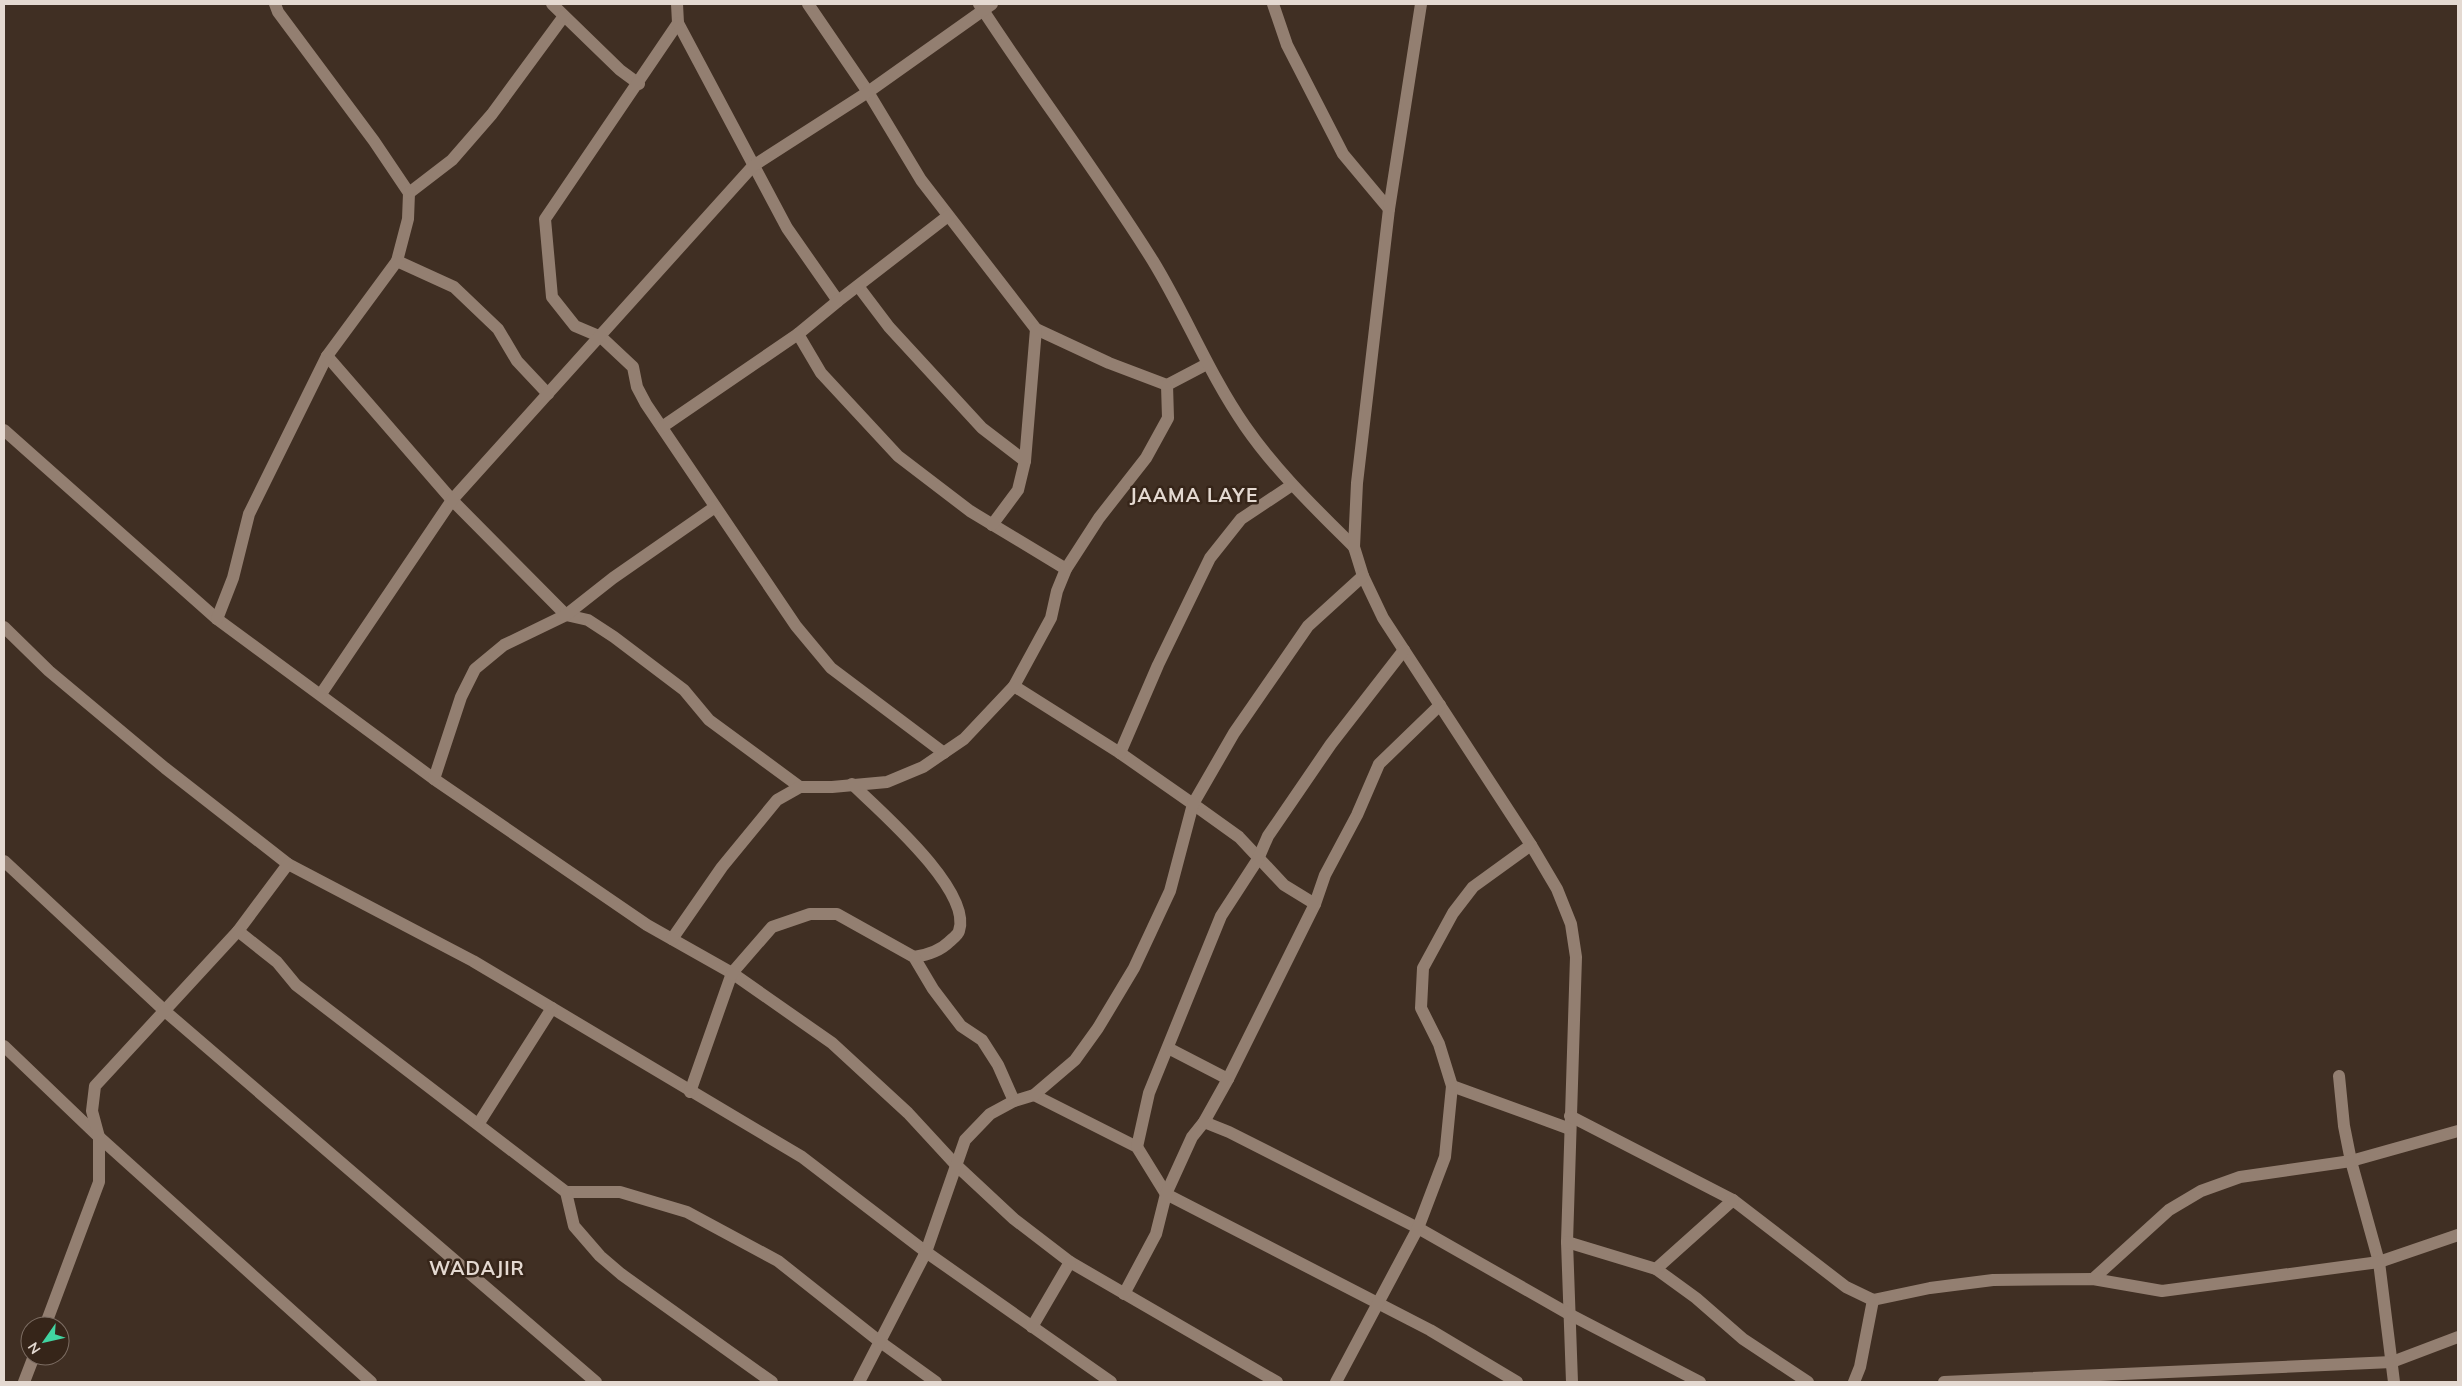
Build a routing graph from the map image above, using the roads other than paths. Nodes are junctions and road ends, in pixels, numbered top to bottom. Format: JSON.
{"nodes":[{"id":1,"x":274,"y":4,"type":"edge"},
{"id":2,"x":552,"y":4,"type":"edge"},
{"id":3,"x":677,"y":4,"type":"edge"},
{"id":4,"x":808,"y":4,"type":"edge"},
{"id":5,"x":1272,"y":4,"type":"edge"},
{"id":6,"x":984,"y":6,"type":"edge"},
{"id":7,"x":1417,"y":6,"type":"edge"},
{"id":8,"x":564,"y":16,"type":"junction"},
{"id":9,"x":678,"y":23,"type":"junction"},
{"id":10,"x":639,"y":84,"type":"junction"},
{"id":11,"x":868,"y":92,"type":"junction"},
{"id":12,"x":753,"y":166,"type":"junction"},
{"id":13,"x":409,"y":193,"type":"junction"},
{"id":14,"x":1388,"y":209,"type":"junction"},
{"id":15,"x":948,"y":216,"type":"junction"},
{"id":16,"x":398,"y":261,"type":"junction"},
{"id":17,"x":858,"y":286,"type":"junction"},
{"id":18,"x":838,"y":301,"type":"junction"},
{"id":19,"x":1036,"y":329,"type":"junction"},
{"id":20,"x":798,"y":334,"type":"junction"},
{"id":21,"x":601,"y":337,"type":"junction"},
{"id":22,"x":327,"y":356,"type":"junction"},
{"id":23,"x":1207,"y":364,"type":"junction"},
{"id":24,"x":1167,"y":384,"type":"junction"},
{"id":25,"x":548,"y":394,"type":"junction"},
{"id":26,"x":662,"y":427,"type":"junction"},
{"id":27,"x":4,"y":430,"type":"edge"},
{"id":28,"x":1025,"y":461,"type":"junction"},
{"id":29,"x":1292,"y":485,"type":"junction"},
{"id":30,"x":452,"y":500,"type":"junction"},
{"id":31,"x":715,"y":507,"type":"junction"},
{"id":32,"x":992,"y":525,"type":"junction"},
{"id":33,"x":1354,"y":547,"type":"junction"},
{"id":34,"x":1066,"y":569,"type":"junction"},
{"id":35,"x":1363,"y":576,"type":"junction"},
{"id":36,"x":566,"y":615,"type":"junction"},
{"id":37,"x":217,"y":619,"type":"junction"},
{"id":38,"x":4,"y":627,"type":"edge"},
{"id":39,"x":1404,"y":650,"type":"junction"},
{"id":40,"x":1014,"y":686,"type":"junction"},
{"id":41,"x":321,"y":694,"type":"junction"},
{"id":42,"x":1440,"y":705,"type":"junction"},
{"id":43,"x":944,"y":753,"type":"junction"},
{"id":44,"x":1120,"y":753,"type":"junction"},
{"id":45,"x":434,"y":779,"type":"junction"},
{"id":46,"x":852,"y":784,"type":"junction"},
{"id":47,"x":800,"y":787,"type":"junction"},
{"id":48,"x":1193,"y":804,"type":"junction"},
{"id":49,"x":1531,"y":845,"type":"junction"},
{"id":50,"x":1258,"y":859,"type":"junction"},
{"id":51,"x":4,"y":861,"type":"edge"},
{"id":52,"x":288,"y":864,"type":"junction"},
{"id":53,"x":1315,"y":904,"type":"junction"},
{"id":54,"x":238,"y":931,"type":"junction"},
{"id":55,"x":672,"y":939,"type":"junction"},
{"id":56,"x":914,"y":957,"type":"junction"},
{"id":57,"x":732,"y":973,"type":"junction"},
{"id":58,"x":552,"y":1008,"type":"junction"},
{"id":59,"x":166,"y":1012,"type":"junction"},
{"id":60,"x":4,"y":1046,"type":"edge"},
{"id":61,"x":1168,"y":1048,"type":"junction"},
{"id":62,"x":2339,"y":1076,"type":"dead end"},
{"id":63,"x":1228,"y":1079,"type":"junction"},
{"id":64,"x":1452,"y":1086,"type":"junction"},
{"id":65,"x":690,"y":1092,"type":"junction"},
{"id":66,"x":1034,"y":1096,"type":"junction"},
{"id":67,"x":1014,"y":1101,"type":"junction"},
{"id":68,"x":1570,"y":1116,"type":"junction"},
{"id":69,"x":1204,"y":1122,"type":"junction"},
{"id":70,"x":479,"y":1123,"type":"junction"},
{"id":71,"x":1570,"y":1130,"type":"junction"},
{"id":72,"x":2458,"y":1131,"type":"edge"},
{"id":73,"x":99,"y":1137,"type":"junction"},
{"id":74,"x":1137,"y":1147,"type":"junction"},
{"id":75,"x":2351,"y":1160,"type":"junction"},
{"id":76,"x":956,"y":1165,"type":"junction"},
{"id":77,"x":566,"y":1192,"type":"junction"},
{"id":78,"x":1166,"y":1194,"type":"junction"},
{"id":79,"x":1734,"y":1200,"type":"junction"},
{"id":80,"x":1418,"y":1228,"type":"junction"},
{"id":81,"x":2458,"y":1235,"type":"edge"},
{"id":82,"x":1568,"y":1242,"type":"junction"},
{"id":83,"x":926,"y":1252,"type":"junction"},
{"id":84,"x":1070,"y":1262,"type":"junction"},
{"id":85,"x":2379,"y":1262,"type":"junction"},
{"id":86,"x":1656,"y":1269,"type":"junction"},
{"id":87,"x":2092,"y":1279,"type":"junction"},
{"id":88,"x":1124,"y":1294,"type":"junction"},
{"id":89,"x":1873,"y":1300,"type":"junction"},
{"id":90,"x":1378,"y":1304,"type":"junction"},
{"id":91,"x":1569,"y":1314,"type":"junction"},
{"id":92,"x":50,"y":1316,"type":"edge"},
{"id":93,"x":1032,"y":1327,"type":"junction"},
{"id":94,"x":2458,"y":1337,"type":"edge"},
{"id":95,"x":879,"y":1341,"type":"junction"},
{"id":96,"x":2392,"y":1362,"type":"junction"},
{"id":97,"x":30,"y":1366,"type":"edge"},
{"id":98,"x":2044,"y":1380,"type":"edge"},
{"id":99,"x":24,"y":1382,"type":"edge"},
{"id":100,"x":371,"y":1382,"type":"edge"},
{"id":101,"x":596,"y":1382,"type":"edge"},
{"id":102,"x":772,"y":1382,"type":"edge"},
{"id":103,"x":859,"y":1382,"type":"edge"},
{"id":104,"x":936,"y":1382,"type":"edge"},
{"id":105,"x":1111,"y":1382,"type":"edge"},
{"id":106,"x":1277,"y":1382,"type":"edge"},
{"id":107,"x":1336,"y":1382,"type":"edge"},
{"id":108,"x":1517,"y":1382,"type":"edge"},
{"id":109,"x":1572,"y":1382,"type":"edge"},
{"id":110,"x":1700,"y":1382,"type":"edge"},
{"id":111,"x":1808,"y":1382,"type":"edge"},
{"id":112,"x":1854,"y":1382,"type":"edge"},
{"id":113,"x":1944,"y":1382,"type":"edge"},
{"id":114,"x":2394,"y":1382,"type":"edge"}],
"edges":[{"from":1,"to":13,"type":"street"},
{"from":2,"to":8,"type":"street"},
{"from":3,"to":9,"type":"street"},
{"from":4,"to":11,"type":"street"},
{"from":5,"to":14,"type":"street"},
{"from":6,"to":11,"type":"street"},
{"from":6,"to":23,"type":"street"},
{"from":7,"to":14,"type":"street"},
{"from":8,"to":10,"type":"street"},
{"from":8,"to":13,"type":"street"},
{"from":9,"to":10,"type":"street"},
{"from":9,"to":12,"type":"street"},
{"from":10,"to":21,"type":"street"},
{"from":11,"to":12,"type":"street"},
{"from":11,"to":15,"type":"street"},
{"from":12,"to":18,"type":"street"},
{"from":12,"to":21,"type":"street"},
{"from":13,"to":16,"type":"street"},
{"from":14,"to":33,"type":"street"},
{"from":15,"to":17,"type":"street"},
{"from":15,"to":19,"type":"street"},
{"from":16,"to":22,"type":"street"},
{"from":16,"to":25,"type":"street"},
{"from":17,"to":18,"type":"street"},
{"from":17,"to":28,"type":"street"},
{"from":18,"to":20,"type":"street"},
{"from":19,"to":24,"type":"street"},
{"from":19,"to":28,"type":"street"},
{"from":20,"to":26,"type":"street"},
{"from":20,"to":32,"type":"street"},
{"from":21,"to":25,"type":"street"},
{"from":21,"to":26,"type":"street"},
{"from":22,"to":30,"type":"street"},
{"from":22,"to":37,"type":"street"},
{"from":23,"to":24,"type":"street"},
{"from":23,"to":29,"type":"street"},
{"from":24,"to":34,"type":"street"},
{"from":25,"to":30,"type":"street"},
{"from":26,"to":31,"type":"street"},
{"from":27,"to":37,"type":"street"},
{"from":28,"to":32,"type":"street"},
{"from":29,"to":33,"type":"street"},
{"from":29,"to":44,"type":"street"},
{"from":30,"to":36,"type":"street"},
{"from":30,"to":41,"type":"street"},
{"from":31,"to":36,"type":"street"},
{"from":31,"to":43,"type":"street"},
{"from":32,"to":34,"type":"street"},
{"from":33,"to":35,"type":"street"},
{"from":34,"to":40,"type":"street"},
{"from":35,"to":39,"type":"street"},
{"from":35,"to":48,"type":"street"},
{"from":36,"to":45,"type":"street"},
{"from":36,"to":47,"type":"street"},
{"from":37,"to":41,"type":"street"},
{"from":38,"to":52,"type":"street"},
{"from":39,"to":42,"type":"street"},
{"from":39,"to":50,"type":"street"},
{"from":40,"to":43,"type":"street"},
{"from":40,"to":44,"type":"street"},
{"from":41,"to":45,"type":"street"},
{"from":42,"to":49,"type":"street"},
{"from":42,"to":53,"type":"street"},
{"from":43,"to":46,"type":"street"},
{"from":44,"to":48,"type":"street"},
{"from":45,"to":55,"type":"street"},
{"from":46,"to":47,"type":"street"},
{"from":46,"to":56,"type":"street"},
{"from":47,"to":55,"type":"street"},
{"from":48,"to":50,"type":"street"},
{"from":48,"to":66,"type":"street"},
{"from":49,"to":64,"type":"street"},
{"from":49,"to":68,"type":"street"},
{"from":50,"to":53,"type":"street"},
{"from":50,"to":61,"type":"street"},
{"from":51,"to":59,"type":"street"},
{"from":52,"to":54,"type":"street"},
{"from":52,"to":58,"type":"street"},
{"from":53,"to":63,"type":"street"},
{"from":54,"to":59,"type":"street"},
{"from":54,"to":70,"type":"street"},
{"from":55,"to":57,"type":"street"},
{"from":56,"to":57,"type":"street"},
{"from":56,"to":67,"type":"street"},
{"from":57,"to":65,"type":"street"},
{"from":57,"to":76,"type":"street"},
{"from":58,"to":65,"type":"street"},
{"from":58,"to":70,"type":"street"},
{"from":59,"to":73,"type":"street"},
{"from":59,"to":101,"type":"street"},
{"from":60,"to":73,"type":"street"},
{"from":61,"to":63,"type":"street"},
{"from":61,"to":74,"type":"street"},
{"from":62,"to":75,"type":"street"},
{"from":63,"to":69,"type":"street"},
{"from":64,"to":71,"type":"street"},
{"from":64,"to":80,"type":"street"},
{"from":65,"to":83,"type":"street"},
{"from":66,"to":67,"type":"street"},
{"from":66,"to":74,"type":"street"},
{"from":67,"to":76,"type":"street"},
{"from":68,"to":71,"type":"street"},
{"from":68,"to":79,"type":"street"},
{"from":69,"to":78,"type":"street"},
{"from":69,"to":80,"type":"street"},
{"from":70,"to":77,"type":"street"},
{"from":71,"to":82,"type":"street"},
{"from":72,"to":75,"type":"street"},
{"from":73,"to":92,"type":"street"},
{"from":73,"to":100,"type":"street"},
{"from":74,"to":78,"type":"street"},
{"from":75,"to":85,"type":"street"},
{"from":75,"to":87,"type":"street"},
{"from":76,"to":83,"type":"street"},
{"from":76,"to":84,"type":"street"},
{"from":77,"to":95,"type":"street"},
{"from":77,"to":102,"type":"street"},
{"from":78,"to":88,"type":"street"},
{"from":78,"to":90,"type":"street"},
{"from":79,"to":86,"type":"street"},
{"from":79,"to":89,"type":"street"},
{"from":80,"to":90,"type":"street"},
{"from":80,"to":91,"type":"street"},
{"from":81,"to":85,"type":"street"},
{"from":82,"to":86,"type":"street"},
{"from":82,"to":91,"type":"street"},
{"from":83,"to":93,"type":"street"},
{"from":83,"to":95,"type":"street"},
{"from":84,"to":88,"type":"street"},
{"from":84,"to":93,"type":"street"},
{"from":85,"to":87,"type":"street"},
{"from":85,"to":96,"type":"street"},
{"from":86,"to":111,"type":"street"},
{"from":87,"to":89,"type":"street"},
{"from":88,"to":106,"type":"street"},
{"from":89,"to":112,"type":"street"},
{"from":90,"to":107,"type":"street"},
{"from":90,"to":108,"type":"street"},
{"from":91,"to":109,"type":"street"},
{"from":91,"to":110,"type":"street"},
{"from":93,"to":105,"type":"street"},
{"from":94,"to":96,"type":"street"},
{"from":95,"to":103,"type":"street"},
{"from":95,"to":104,"type":"street"},
{"from":96,"to":98,"type":"street"},
{"from":96,"to":114,"type":"street"},
{"from":97,"to":99,"type":"street"},
{"from":98,"to":113,"type":"street"}]}
